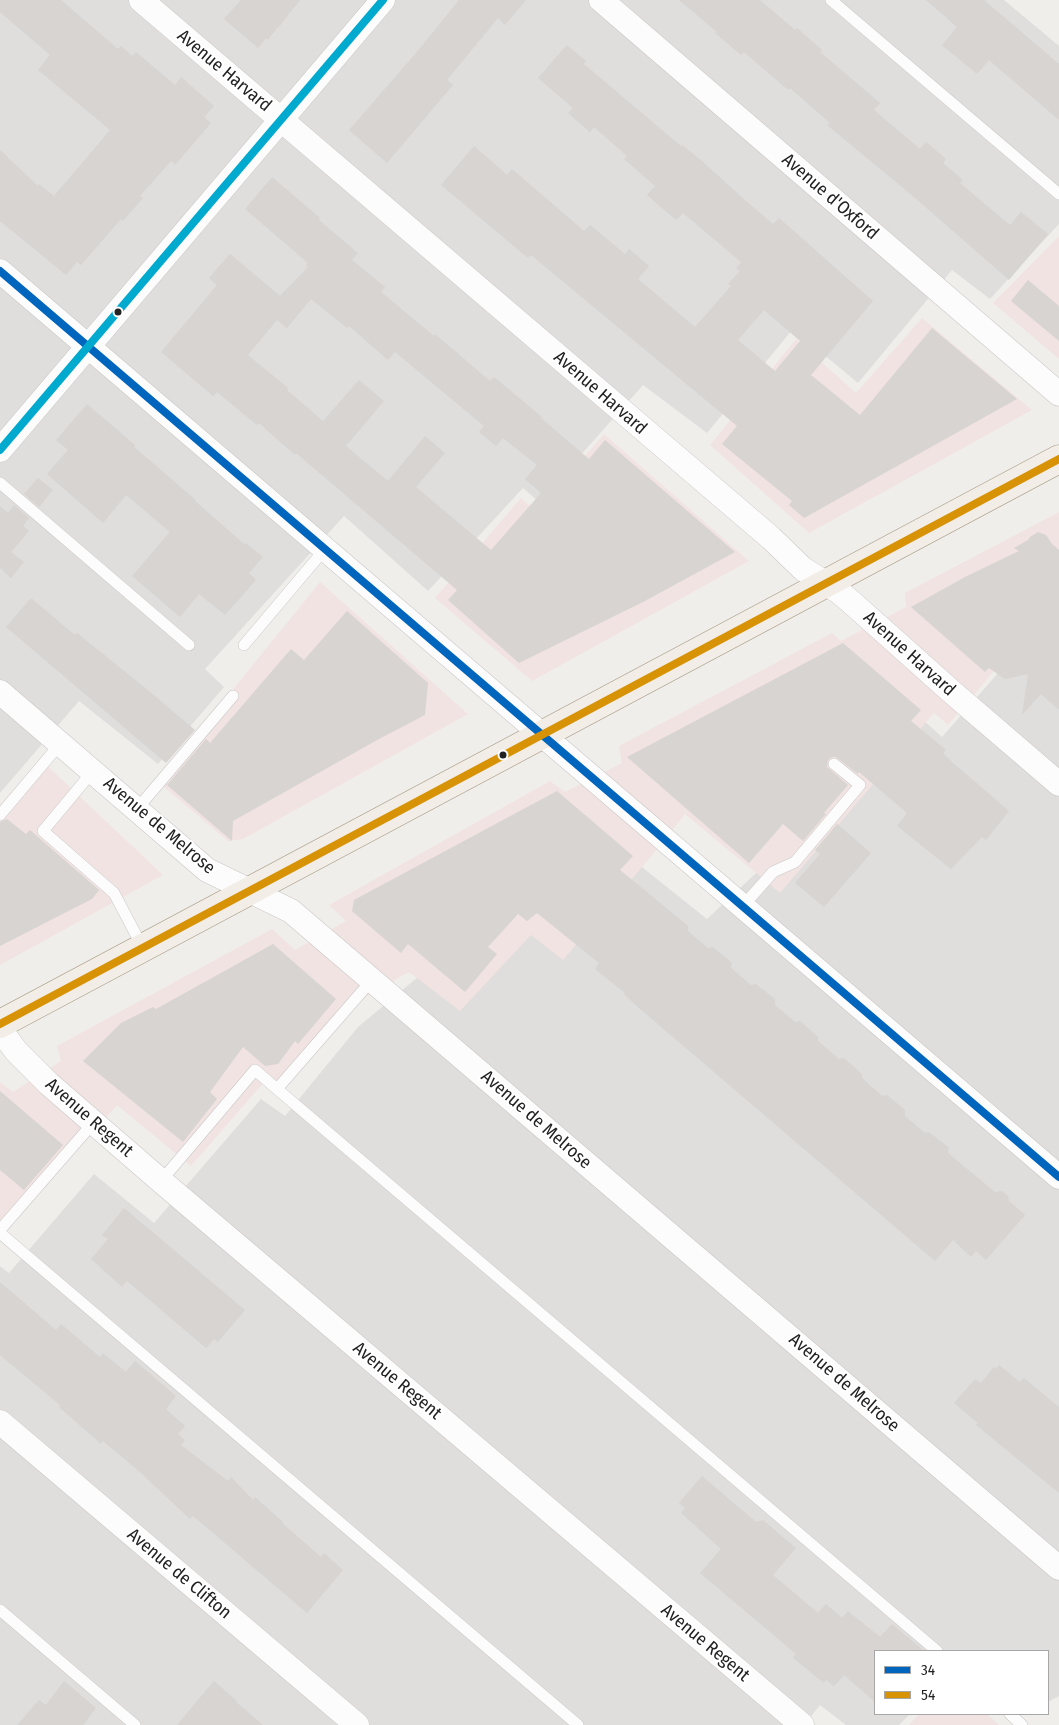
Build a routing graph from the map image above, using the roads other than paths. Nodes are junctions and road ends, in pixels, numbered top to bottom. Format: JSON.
{"nodes":[{"id":1,"x":141,"y":0,"type":"edge"},
{"id":2,"x":383,"y":0,"type":"edge"},
{"id":3,"x":601,"y":0,"type":"edge"},
{"id":4,"x":830,"y":0,"type":"edge"},
{"id":5,"x":281,"y":119,"type":"junction"},
{"id":6,"x":1059,"y":194,"type":"edge"},
{"id":7,"x":0,"y":271,"type":"edge"},
{"id":8,"x":88,"y":346,"type":"junction"},
{"id":9,"x":1059,"y":394,"type":"edge"},
{"id":10,"x":0,"y":450,"type":"edge"},
{"id":11,"x":1059,"y":459,"type":"edge"},
{"id":12,"x":0,"y":483,"type":"edge"},
{"id":13,"x":325,"y":549,"type":"junction"},
{"id":14,"x":825,"y":584,"type":"junction"},
{"id":15,"x":189,"y":644,"type":"dead end"},
{"id":16,"x":244,"y":645,"type":"dead end"},
{"id":17,"x":0,"y":692,"type":"edge"},
{"id":18,"x":233,"y":696,"type":"dead end"},
{"id":19,"x":542,"y":734,"type":"junction"},
{"id":20,"x":60,"y":744,"type":"junction"},
{"id":21,"x":834,"y":764,"type":"dead end"},
{"id":22,"x":93,"y":771,"type":"junction"},
{"id":23,"x":1059,"y":784,"type":"edge"},
{"id":24,"x":137,"y":809,"type":"junction"},
{"id":25,"x":0,"y":815,"type":"edge"},
{"id":26,"x":250,"y":892,"type":"junction"},
{"id":27,"x":742,"y":906,"type":"junction"},
{"id":28,"x":143,"y":948,"type":"junction"},
{"id":29,"x":372,"y":980,"type":"junction"},
{"id":30,"x":0,"y":1024,"type":"edge"},
{"id":31,"x":0,"y":1028,"type":"edge"},
{"id":32,"x":277,"y":1089,"type":"junction"},
{"id":33,"x":94,"y":1122,"type":"junction"},
{"id":34,"x":1059,"y":1177,"type":"edge"},
{"id":35,"x":161,"y":1181,"type":"junction"},
{"id":36,"x":0,"y":1232,"type":"edge"},
{"id":37,"x":0,"y":1422,"type":"edge"},
{"id":38,"x":1059,"y":1568,"type":"edge"},
{"id":39,"x":0,"y":1610,"type":"edge"},
{"id":40,"x":936,"y":1650,"type":"edge"},
{"id":41,"x":1011,"y":1715,"type":"edge"},
{"id":42,"x":135,"y":1725,"type":"edge"},
{"id":43,"x":357,"y":1725,"type":"edge"},
{"id":44,"x":578,"y":1725,"type":"edge"},
{"id":45,"x":802,"y":1725,"type":"edge"},
{"id":46,"x":1022,"y":1725,"type":"edge"}],
"edges":[{"from":1,"to":5,"type":"street","name":"Avenue Harvard"},
{"from":2,"to":5,"type":"street"},
{"from":3,"to":9,"type":"street","name":"Avenue d'Oxford"},
{"from":4,"to":6,"type":"lane"},
{"from":5,"to":8,"type":"street"},
{"from":5,"to":14,"type":"street","name":"Avenue Harvard"},
{"from":7,"to":8,"type":"street"},
{"from":8,"to":10,"type":"street"},
{"from":8,"to":13,"type":"street"},
{"from":11,"to":14,"type":"main road"},
{"from":12,"to":15,"type":"lane"},
{"from":13,"to":16,"type":"lane"},
{"from":13,"to":19,"type":"street"},
{"from":14,"to":19,"type":"main road"},
{"from":14,"to":23,"type":"street","name":"Avenue Harvard"},
{"from":17,"to":20,"type":"street","name":"Avenue de Melrose"},
{"from":18,"to":24,"type":"lane"},
{"from":19,"to":26,"type":"main road"},
{"from":19,"to":27,"type":"street"},
{"from":20,"to":22,"type":"street","name":"Avenue de Melrose"},
{"from":20,"to":25,"type":"lane"},
{"from":21,"to":27,"type":"lane"},
{"from":22,"to":24,"type":"street","name":"Avenue de Melrose"},
{"from":22,"to":28,"type":"lane"},
{"from":24,"to":26,"type":"street","name":"Avenue de Melrose"},
{"from":26,"to":28,"type":"main road"},
{"from":26,"to":29,"type":"street","name":"Avenue de Melrose"},
{"from":27,"to":34,"type":"street"},
{"from":28,"to":30,"type":"main road"},
{"from":29,"to":32,"type":"lane"},
{"from":29,"to":38,"type":"street","name":"Avenue de Melrose"},
{"from":31,"to":33,"type":"street","name":"Avenue Regent"},
{"from":32,"to":35,"type":"lane"},
{"from":32,"to":40,"type":"lane"},
{"from":33,"to":35,"type":"street","name":"Avenue Regent"},
{"from":33,"to":36,"type":"lane"},
{"from":35,"to":45,"type":"street","name":"Avenue Regent"},
{"from":36,"to":44,"type":"lane"},
{"from":37,"to":43,"type":"street","name":"Avenue de Clifton"},
{"from":39,"to":42,"type":"lane"},
{"from":41,"to":46,"type":"lane"}]}
